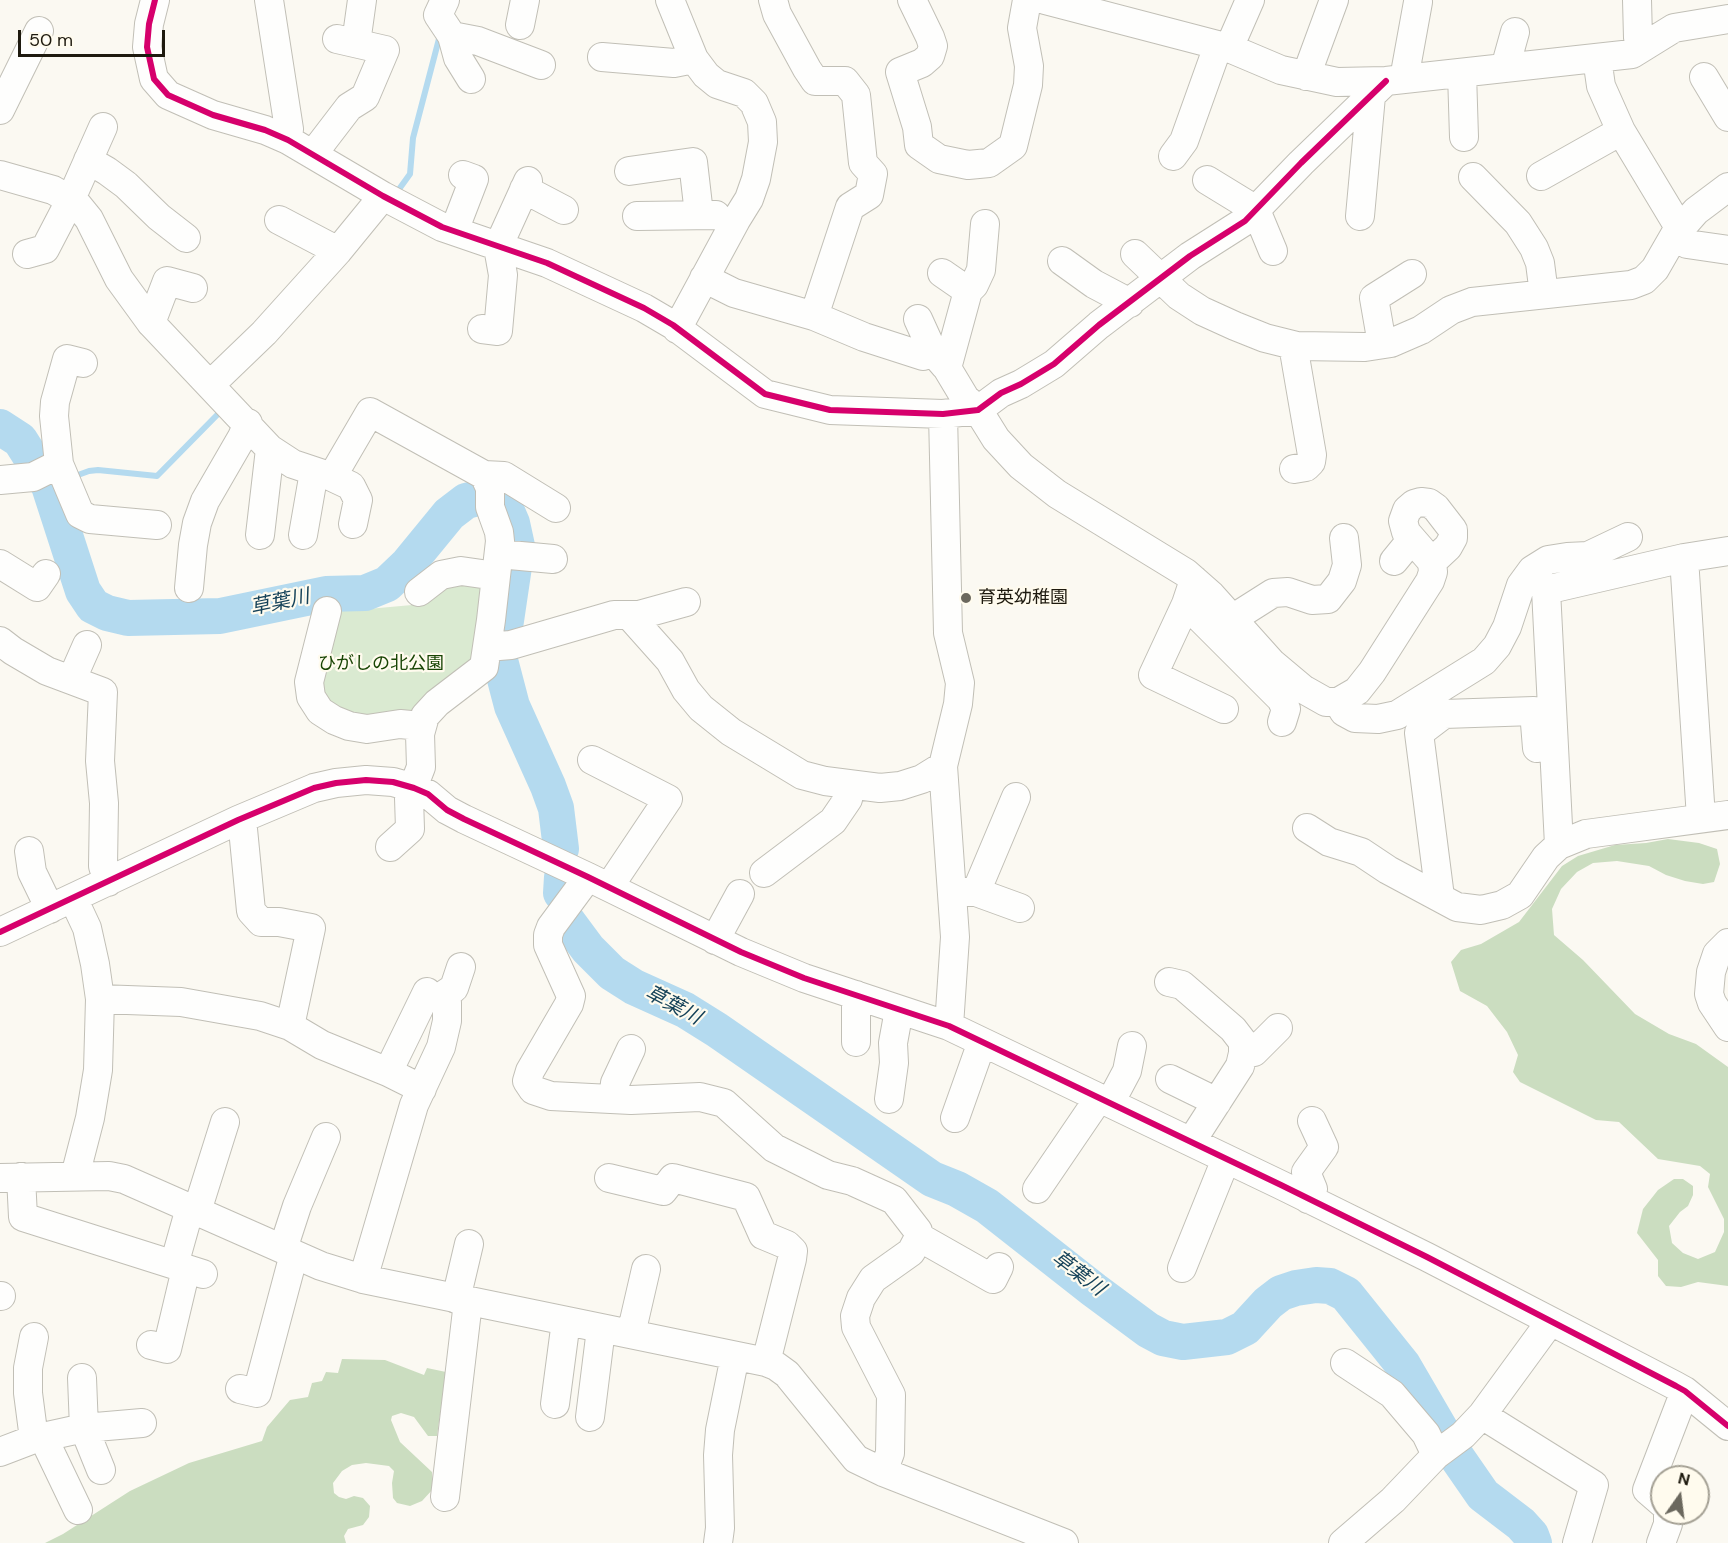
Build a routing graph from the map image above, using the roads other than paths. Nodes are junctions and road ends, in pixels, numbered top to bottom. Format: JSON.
{"nodes":[{"id":1,"x":155,"y":0,"type":"edge"},
{"id":2,"x":269,"y":0,"type":"edge"},
{"id":3,"x":362,"y":0,"type":"edge"},
{"id":4,"x":670,"y":0,"type":"edge"},
{"id":5,"x":773,"y":0,"type":"edge"},
{"id":6,"x":912,"y":0,"type":"edge"},
{"id":7,"x":1027,"y":0,"type":"edge"},
{"id":8,"x":1044,"y":0,"type":"edge"},
{"id":9,"x":1250,"y":0,"type":"edge"},
{"id":10,"x":1334,"y":0,"type":"edge"},
{"id":11,"x":1637,"y":0,"type":"edge"},
{"id":12,"x":1418,"y":2,"type":"dead end"},
{"id":13,"x":1086,"y":5,"type":"edge"},
{"id":14,"x":1728,"y":19,"type":"edge"},
{"id":15,"x":447,"y":22,"type":"edge"},
{"id":16,"x":40,"y":32,"type":"dead end"},
{"id":17,"x":1515,"y":32,"type":"dead end"},
{"id":18,"x":1223,"y":47,"type":"junction"},
{"id":19,"x":1643,"y":47,"type":"junction"},
{"id":20,"x":602,"y":57,"type":"dead end"},
{"id":21,"x":1598,"y":58,"type":"junction"},
{"id":22,"x":694,"y":59,"type":"junction"},
{"id":23,"x":541,"y":65,"type":"dead end"},
{"id":24,"x":1505,"y":68,"type":"junction"},
{"id":25,"x":1462,"y":73,"type":"junction"},
{"id":26,"x":1306,"y":76,"type":"junction"},
{"id":27,"x":1704,"y":77,"type":"dead end"},
{"id":28,"x":471,"y":79,"type":"dead end"},
{"id":29,"x":1387,"y":85,"type":"junction"},
{"id":30,"x":0,"y":110,"type":"edge"},
{"id":31,"x":1728,"y":117,"type":"edge"},
{"id":32,"x":103,"y":127,"type":"dead end"},
{"id":33,"x":1621,"y":131,"type":"junction"},
{"id":34,"x":1464,"y":137,"type":"dead end"},
{"id":35,"x":288,"y":140,"type":"junction"},
{"id":36,"x":313,"y":154,"type":"junction"},
{"id":37,"x":1173,"y":156,"type":"dead end"},
{"id":38,"x":88,"y":160,"type":"junction"},
{"id":39,"x":629,"y":171,"type":"dead end"},
{"id":40,"x":0,"y":175,"type":"edge"},
{"id":41,"x":463,"y":175,"type":"dead end"},
{"id":42,"x":1541,"y":176,"type":"dead end"},
{"id":43,"x":1473,"y":177,"type":"dead end"},
{"id":44,"x":1207,"y":180,"type":"dead end"},
{"id":45,"x":1728,"y":187,"type":"edge"},
{"id":46,"x":382,"y":196,"type":"junction"},
{"id":47,"x":71,"y":199,"type":"junction"},
{"id":48,"x":564,"y":210,"type":"dead end"},
{"id":49,"x":1256,"y":210,"type":"junction"},
{"id":50,"x":699,"y":214,"type":"junction"},
{"id":51,"x":637,"y":216,"type":"dead end"},
{"id":52,"x":1360,"y":216,"type":"dead end"},
{"id":53,"x":279,"y":220,"type":"dead end"},
{"id":54,"x":735,"y":220,"type":"junction"},
{"id":55,"x":985,"y":224,"type":"dead end"},
{"id":56,"x":454,"y":231,"type":"junction"},
{"id":57,"x":1677,"y":232,"type":"junction"},
{"id":58,"x":186,"y":238,"type":"dead end"},
{"id":59,"x":498,"y":247,"type":"junction"},
{"id":60,"x":1728,"y":250,"type":"edge"},
{"id":61,"x":1273,"y":251,"type":"dead end"},
{"id":62,"x":338,"y":252,"type":"junction"},
{"id":63,"x":27,"y":254,"type":"dead end"},
{"id":64,"x":1135,"y":254,"type":"dead end"},
{"id":65,"x":1062,"y":261,"type":"dead end"},
{"id":66,"x":942,"y":273,"type":"dead end"},
{"id":67,"x":1412,"y":275,"type":"dead end"},
{"id":68,"x":704,"y":278,"type":"junction"},
{"id":69,"x":1161,"y":280,"type":"junction"},
{"id":70,"x":193,"y":288,"type":"dead end"},
{"id":71,"x":968,"y":291,"type":"junction"},
{"id":72,"x":1544,"y":294,"type":"junction"},
{"id":73,"x":1130,"y":303,"type":"junction"},
{"id":74,"x":814,"y":316,"type":"junction"},
{"id":75,"x":918,"y":319,"type":"dead end"},
{"id":76,"x":152,"y":323,"type":"junction"},
{"id":77,"x":482,"y":329,"type":"dead end"},
{"id":78,"x":677,"y":329,"type":"junction"},
{"id":79,"x":1382,"y":344,"type":"junction"},
{"id":80,"x":1293,"y":345,"type":"junction"},
{"id":81,"x":940,"y":360,"type":"junction"},
{"id":82,"x":83,"y":363,"type":"dead end"},
{"id":83,"x":211,"y":384,"type":"junction"},
{"id":84,"x":978,"y":410,"type":"junction"},
{"id":85,"x":943,"y":414,"type":"junction"},
{"id":86,"x":248,"y":423,"type":"junction"},
{"id":87,"x":270,"y":449,"type":"junction"},
{"id":88,"x":48,"y":469,"type":"junction"},
{"id":89,"x":1294,"y":469,"type":"dead end"},
{"id":90,"x":323,"y":475,"type":"junction"},
{"id":91,"x":0,"y":480,"type":"edge"},
{"id":92,"x":488,"y":490,"type":"junction"},
{"id":93,"x":556,"y":508,"type":"dead end"},
{"id":94,"x":352,"y":524,"type":"dead end"},
{"id":95,"x":157,"y":525,"type":"dead end"},
{"id":96,"x":260,"y":535,"type":"dead end"},
{"id":97,"x":303,"y":535,"type":"dead end"},
{"id":98,"x":1629,"y":537,"type":"dead end"},
{"id":99,"x":1344,"y":538,"type":"dead end"},
{"id":100,"x":1412,"y":539,"type":"junction"},
{"id":101,"x":1728,"y":551,"type":"edge"},
{"id":102,"x":1684,"y":558,"type":"junction"},
{"id":103,"x":553,"y":559,"type":"dead end"},
{"id":104,"x":506,"y":560,"type":"junction"},
{"id":105,"x":1394,"y":561,"type":"dead end"},
{"id":106,"x":1432,"y":562,"type":"junction"},
{"id":107,"x":0,"y":564,"type":"edge"},
{"id":108,"x":46,"y":574,"type":"dead end"},
{"id":109,"x":184,"y":577,"type":"dead end"},
{"id":110,"x":419,"y":592,"type":"dead end"},
{"id":111,"x":1190,"y":592,"type":"junction"},
{"id":112,"x":686,"y":602,"type":"dead end"},
{"id":113,"x":327,"y":611,"type":"dead end"},
{"id":114,"x":629,"y":615,"type":"junction"},
{"id":115,"x":1232,"y":619,"type":"junction"},
{"id":116,"x":0,"y":641,"type":"edge"},
{"id":117,"x":87,"y":645,"type":"dead end"},
{"id":118,"x":487,"y":647,"type":"junction"},
{"id":119,"x":72,"y":679,"type":"junction"},
{"id":120,"x":1338,"y":702,"type":"junction"},
{"id":121,"x":1224,"y":709,"type":"dead end"},
{"id":122,"x":1282,"y":722,"type":"dead end"},
{"id":123,"x":422,"y":726,"type":"junction"},
{"id":124,"x":591,"y":760,"type":"dead end"},
{"id":125,"x":943,"y":766,"type":"junction"},
{"id":126,"x":851,"y":785,"type":"junction"},
{"id":127,"x":414,"y":788,"type":"junction"},
{"id":128,"x":1016,"y":797,"type":"dead end"},
{"id":129,"x":1714,"y":817,"type":"edge"},
{"id":130,"x":238,"y":820,"type":"junction"},
{"id":131,"x":1306,"y":828,"type":"dead end"},
{"id":132,"x":1552,"y":839,"type":"junction"},
{"id":133,"x":390,"y":847,"type":"dead end"},
{"id":134,"x":29,"y":851,"type":"dead end"},
{"id":135,"x":764,"y":873,"type":"dead end"},
{"id":136,"x":108,"y":882,"type":"junction"},
{"id":137,"x":598,"y":882,"type":"junction"},
{"id":138,"x":964,"y":892,"type":"junction"},
{"id":139,"x":740,"y":894,"type":"dead end"},
{"id":140,"x":1440,"y":897,"type":"junction"},
{"id":141,"x":61,"y":904,"type":"junction"},
{"id":142,"x":1020,"y":908,"type":"dead end"},
{"id":143,"x":0,"y":932,"type":"edge"},
{"id":144,"x":715,"y":940,"type":"junction"},
{"id":145,"x":1728,"y":943,"type":"edge"},
{"id":146,"x":461,"y":967,"type":"dead end"},
{"id":147,"x":1169,"y":982,"type":"dead end"},
{"id":148,"x":427,"y":992,"type":"dead end"},
{"id":149,"x":856,"y":995,"type":"junction"},
{"id":150,"x":100,"y":999,"type":"junction"},
{"id":151,"x":898,"y":1010,"type":"junction"},
{"id":152,"x":290,"y":1026,"type":"junction"},
{"id":153,"x":949,"y":1026,"type":"junction"},
{"id":154,"x":1728,"y":1027,"type":"edge"},
{"id":155,"x":1278,"y":1028,"type":"dead end"},
{"id":156,"x":856,"y":1042,"type":"dead end"},
{"id":157,"x":982,"y":1042,"type":"junction"},
{"id":158,"x":1132,"y":1046,"type":"dead end"},
{"id":159,"x":632,"y":1049,"type":"dead end"},
{"id":160,"x":1243,"y":1053,"type":"junction"},
{"id":161,"x":387,"y":1072,"type":"junction"},
{"id":162,"x":1170,"y":1079,"type":"dead end"},
{"id":163,"x":422,"y":1089,"type":"junction"},
{"id":164,"x":613,"y":1099,"type":"junction"},
{"id":165,"x":889,"y":1100,"type":"dead end"},
{"id":166,"x":1105,"y":1101,"type":"junction"},
{"id":167,"x":1217,"y":1102,"type":"junction"},
{"id":168,"x":956,"y":1118,"type":"dead end"},
{"id":169,"x":1312,"y":1121,"type":"dead end"},
{"id":170,"x":225,"y":1122,"type":"dead end"},
{"id":171,"x":326,"y":1137,"type":"dead end"},
{"id":172,"x":1191,"y":1142,"type":"junction"},
{"id":173,"x":1226,"y":1159,"type":"junction"},
{"id":174,"x":75,"y":1176,"type":"junction"},
{"id":175,"x":10,"y":1178,"type":"edge"},
{"id":176,"x":609,"y":1178,"type":"dead end"},
{"id":177,"x":1037,"y":1189,"type":"dead end"},
{"id":178,"x":1308,"y":1199,"type":"junction"},
{"id":179,"x":194,"y":1210,"type":"junction"},
{"id":180,"x":919,"y":1237,"type":"junction"},
{"id":181,"x":469,"y":1244,"type":"dead end"},
{"id":182,"x":289,"y":1252,"type":"junction"},
{"id":183,"x":999,"y":1267,"type":"dead end"},
{"id":184,"x":1182,"y":1268,"type":"dead end"},
{"id":185,"x":188,"y":1269,"type":"junction"},
{"id":186,"x":646,"y":1269,"type":"dead end"},
{"id":187,"x":363,"y":1279,"type":"junction"},
{"id":188,"x":462,"y":1300,"type":"junction"},
{"id":189,"x":566,"y":1322,"type":"junction"},
{"id":190,"x":1550,"y":1322,"type":"junction"},
{"id":191,"x":601,"y":1329,"type":"junction"},
{"id":192,"x":630,"y":1334,"type":"junction"},
{"id":193,"x":34,"y":1337,"type":"dead end"},
{"id":194,"x":151,"y":1345,"type":"dead end"},
{"id":195,"x":735,"y":1356,"type":"junction"},
{"id":196,"x":766,"y":1362,"type":"junction"},
{"id":197,"x":1345,"y":1363,"type":"dead end"},
{"id":198,"x":82,"y":1378,"type":"dead end"},
{"id":199,"x":240,"y":1389,"type":"dead end"},
{"id":200,"x":1684,"y":1391,"type":"junction"},
{"id":201,"x":555,"y":1404,"type":"dead end"},
{"id":202,"x":590,"y":1417,"type":"dead end"},
{"id":203,"x":1725,"y":1417,"type":"edge"},
{"id":204,"x":142,"y":1422,"type":"dead end"},
{"id":205,"x":84,"y":1428,"type":"junction"},
{"id":206,"x":38,"y":1438,"type":"junction"},
{"id":207,"x":1456,"y":1439,"type":"junction"},
{"id":208,"x":0,"y":1452,"type":"edge"},
{"id":209,"x":1656,"y":1465,"type":"edge"},
{"id":210,"x":101,"y":1470,"type":"dead end"},
{"id":211,"x":883,"y":1472,"type":"junction"},
{"id":212,"x":445,"y":1497,"type":"dead end"},
{"id":213,"x":78,"y":1510,"type":"dead end"},
{"id":214,"x":1668,"y":1525,"type":"edge"},
{"id":215,"x":718,"y":1543,"type":"edge"},
{"id":216,"x":1064,"y":1543,"type":"edge"},
{"id":217,"x":1343,"y":1543,"type":"edge"},
{"id":218,"x":1577,"y":1543,"type":"edge"},
{"id":219,"x":1661,"y":1543,"type":"edge"}],
"edges":[{"from":1,"to":35,"type":"street"},
{"from":2,"to":35,"type":"street"},
{"from":3,"to":36,"type":"street"},
{"from":4,"to":22,"type":"street"},
{"from":5,"to":74,"type":"street"},
{"from":6,"to":7,"type":"street"},
{"from":8,"to":13,"type":"street"},
{"from":9,"to":18,"type":"street"},
{"from":10,"to":26,"type":"street"},
{"from":11,"to":19,"type":"street"},
{"from":12,"to":29,"type":"street"},
{"from":13,"to":18,"type":"street"},
{"from":14,"to":19,"type":"street"},
{"from":15,"to":23,"type":"street"},
{"from":15,"to":28,"type":"street"},
{"from":16,"to":30,"type":"street"},
{"from":17,"to":24,"type":"street"},
{"from":18,"to":26,"type":"street"},
{"from":18,"to":37,"type":"street"},
{"from":19,"to":21,"type":"street"},
{"from":20,"to":22,"type":"street"},
{"from":21,"to":24,"type":"street"},
{"from":21,"to":33,"type":"street"},
{"from":22,"to":54,"type":"street"},
{"from":24,"to":25,"type":"street"},
{"from":25,"to":29,"type":"street"},
{"from":25,"to":34,"type":"street"},
{"from":26,"to":29,"type":"street"},
{"from":27,"to":31,"type":"street"},
{"from":29,"to":49,"type":"street"},
{"from":29,"to":52,"type":"street"},
{"from":32,"to":38,"type":"street"},
{"from":33,"to":42,"type":"street"},
{"from":33,"to":57,"type":"street"},
{"from":35,"to":36,"type":"street"},
{"from":36,"to":46,"type":"street"},
{"from":38,"to":47,"type":"street"},
{"from":38,"to":58,"type":"street"},
{"from":39,"to":50,"type":"street"},
{"from":40,"to":47,"type":"street"},
{"from":41,"to":56,"type":"street"},
{"from":43,"to":72,"type":"street"},
{"from":44,"to":49,"type":"street"},
{"from":45,"to":57,"type":"street"},
{"from":46,"to":56,"type":"street"},
{"from":46,"to":62,"type":"street"},
{"from":47,"to":63,"type":"street"},
{"from":47,"to":76,"type":"street"},
{"from":48,"to":59,"type":"street"},
{"from":49,"to":61,"type":"street"},
{"from":49,"to":69,"type":"street"},
{"from":50,"to":51,"type":"street"},
{"from":50,"to":54,"type":"street"},
{"from":53,"to":62,"type":"street"},
{"from":54,"to":68,"type":"street"},
{"from":55,"to":71,"type":"street"},
{"from":56,"to":59,"type":"street"},
{"from":57,"to":60,"type":"street"},
{"from":57,"to":72,"type":"street"},
{"from":59,"to":77,"type":"street"},
{"from":59,"to":78,"type":"street"},
{"from":62,"to":83,"type":"street"},
{"from":64,"to":69,"type":"street"},
{"from":65,"to":73,"type":"street"},
{"from":66,"to":71,"type":"street"},
{"from":67,"to":79,"type":"street"},
{"from":68,"to":74,"type":"street"},
{"from":68,"to":78,"type":"street"},
{"from":69,"to":73,"type":"street"},
{"from":69,"to":80,"type":"street"},
{"from":70,"to":76,"type":"street"},
{"from":71,"to":81,"type":"street"},
{"from":72,"to":79,"type":"street"},
{"from":73,"to":84,"type":"street"},
{"from":74,"to":81,"type":"street"},
{"from":75,"to":81,"type":"street"},
{"from":76,"to":83,"type":"street"},
{"from":78,"to":85,"type":"street"},
{"from":79,"to":80,"type":"street"},
{"from":80,"to":89,"type":"street"},
{"from":81,"to":84,"type":"street"},
{"from":82,"to":88,"type":"street"},
{"from":83,"to":86,"type":"street"},
{"from":84,"to":85,"type":"street"},
{"from":84,"to":111,"type":"street"},
{"from":85,"to":125,"type":"street"},
{"from":86,"to":87,"type":"street"},
{"from":86,"to":109,"type":"street"},
{"from":87,"to":90,"type":"street"},
{"from":87,"to":96,"type":"street"},
{"from":88,"to":91,"type":"street"},
{"from":88,"to":95,"type":"street"},
{"from":90,"to":92,"type":"street"},
{"from":90,"to":94,"type":"street"},
{"from":90,"to":97,"type":"street"},
{"from":92,"to":93,"type":"street"},
{"from":92,"to":104,"type":"street"},
{"from":98,"to":120,"type":"street"},
{"from":99,"to":115,"type":"street"},
{"from":100,"to":105,"type":"street"},
{"from":100,"to":106,"type":"street"},
{"from":100,"to":106,"type":"street"},
{"from":101,"to":102,"type":"street"},
{"from":102,"to":129,"type":"street"},
{"from":102,"to":132,"type":"street"},
{"from":103,"to":104,"type":"street"},
{"from":104,"to":110,"type":"street"},
{"from":104,"to":118,"type":"street"},
{"from":106,"to":120,"type":"street"},
{"from":107,"to":108,"type":"street"},
{"from":111,"to":115,"type":"street"},
{"from":111,"to":121,"type":"street"},
{"from":111,"to":122,"type":"street"},
{"from":112,"to":114,"type":"street"},
{"from":113,"to":123,"type":"street"},
{"from":114,"to":118,"type":"street"},
{"from":114,"to":126,"type":"street"},
{"from":115,"to":120,"type":"street"},
{"from":116,"to":119,"type":"street"},
{"from":117,"to":119,"type":"street"},
{"from":118,"to":123,"type":"street"},
{"from":119,"to":136,"type":"street"},
{"from":123,"to":127,"type":"street"},
{"from":124,"to":137,"type":"street"},
{"from":125,"to":126,"type":"street"},
{"from":125,"to":138,"type":"street"},
{"from":126,"to":135,"type":"street"},
{"from":127,"to":130,"type":"street"},
{"from":127,"to":133,"type":"street"},
{"from":127,"to":137,"type":"street"},
{"from":128,"to":138,"type":"street"},
{"from":129,"to":132,"type":"street"},
{"from":130,"to":136,"type":"street"},
{"from":130,"to":152,"type":"street"},
{"from":131,"to":140,"type":"street"},
{"from":132,"to":140,"type":"street"},
{"from":132,"to":140,"type":"street"},
{"from":134,"to":141,"type":"street"},
{"from":136,"to":141,"type":"street"},
{"from":137,"to":144,"type":"street"},
{"from":137,"to":164,"type":"street"},
{"from":138,"to":142,"type":"street"},
{"from":138,"to":153,"type":"street"},
{"from":139,"to":144,"type":"street"},
{"from":141,"to":143,"type":"street"},
{"from":141,"to":150,"type":"street"},
{"from":144,"to":149,"type":"street"},
{"from":145,"to":154,"type":"street"},
{"from":146,"to":163,"type":"street"},
{"from":147,"to":160,"type":"street"},
{"from":148,"to":161,"type":"street"},
{"from":149,"to":151,"type":"street"},
{"from":149,"to":156,"type":"street"},
{"from":150,"to":152,"type":"street"},
{"from":150,"to":174,"type":"street"},
{"from":151,"to":153,"type":"street"},
{"from":151,"to":165,"type":"street"},
{"from":152,"to":161,"type":"street"},
{"from":153,"to":157,"type":"street"},
{"from":155,"to":160,"type":"street"},
{"from":157,"to":166,"type":"street"},
{"from":157,"to":168,"type":"street"},
{"from":158,"to":166,"type":"street"},
{"from":159,"to":164,"type":"street"},
{"from":160,"to":167,"type":"street"},
{"from":161,"to":163,"type":"street"},
{"from":162,"to":167,"type":"street"},
{"from":163,"to":187,"type":"street"},
{"from":164,"to":180,"type":"street"},
{"from":166,"to":172,"type":"street"},
{"from":166,"to":177,"type":"street"},
{"from":167,"to":172,"type":"street"},
{"from":169,"to":178,"type":"street"},
{"from":170,"to":179,"type":"street"},
{"from":171,"to":182,"type":"street"},
{"from":172,"to":173,"type":"street"},
{"from":173,"to":178,"type":"street"},
{"from":173,"to":184,"type":"street"},
{"from":174,"to":175,"type":"street"},
{"from":174,"to":179,"type":"street"},
{"from":175,"to":185,"type":"street"},
{"from":176,"to":196,"type":"street"},
{"from":178,"to":190,"type":"street"},
{"from":179,"to":182,"type":"street"},
{"from":179,"to":185,"type":"street"},
{"from":180,"to":183,"type":"street"},
{"from":180,"to":211,"type":"street"},
{"from":181,"to":188,"type":"street"},
{"from":182,"to":187,"type":"street"},
{"from":182,"to":199,"type":"street"},
{"from":185,"to":194,"type":"street"},
{"from":186,"to":192,"type":"street"},
{"from":187,"to":188,"type":"street"},
{"from":188,"to":189,"type":"street"},
{"from":188,"to":212,"type":"street"},
{"from":189,"to":191,"type":"street"},
{"from":189,"to":201,"type":"street"},
{"from":190,"to":200,"type":"street"},
{"from":190,"to":207,"type":"street"},
{"from":191,"to":192,"type":"street"},
{"from":191,"to":202,"type":"street"},
{"from":192,"to":195,"type":"street"},
{"from":193,"to":206,"type":"street"},
{"from":195,"to":196,"type":"street"},
{"from":195,"to":215,"type":"street"},
{"from":196,"to":211,"type":"street"},
{"from":197,"to":207,"type":"street"},
{"from":198,"to":205,"type":"street"},
{"from":200,"to":203,"type":"street"},
{"from":200,"to":209,"type":"street"},
{"from":204,"to":205,"type":"street"},
{"from":205,"to":206,"type":"street"},
{"from":205,"to":210,"type":"street"},
{"from":206,"to":208,"type":"street"},
{"from":206,"to":213,"type":"street"},
{"from":207,"to":217,"type":"street"},
{"from":207,"to":218,"type":"street"},
{"from":211,"to":216,"type":"street"},
{"from":214,"to":219,"type":"street"}]}
